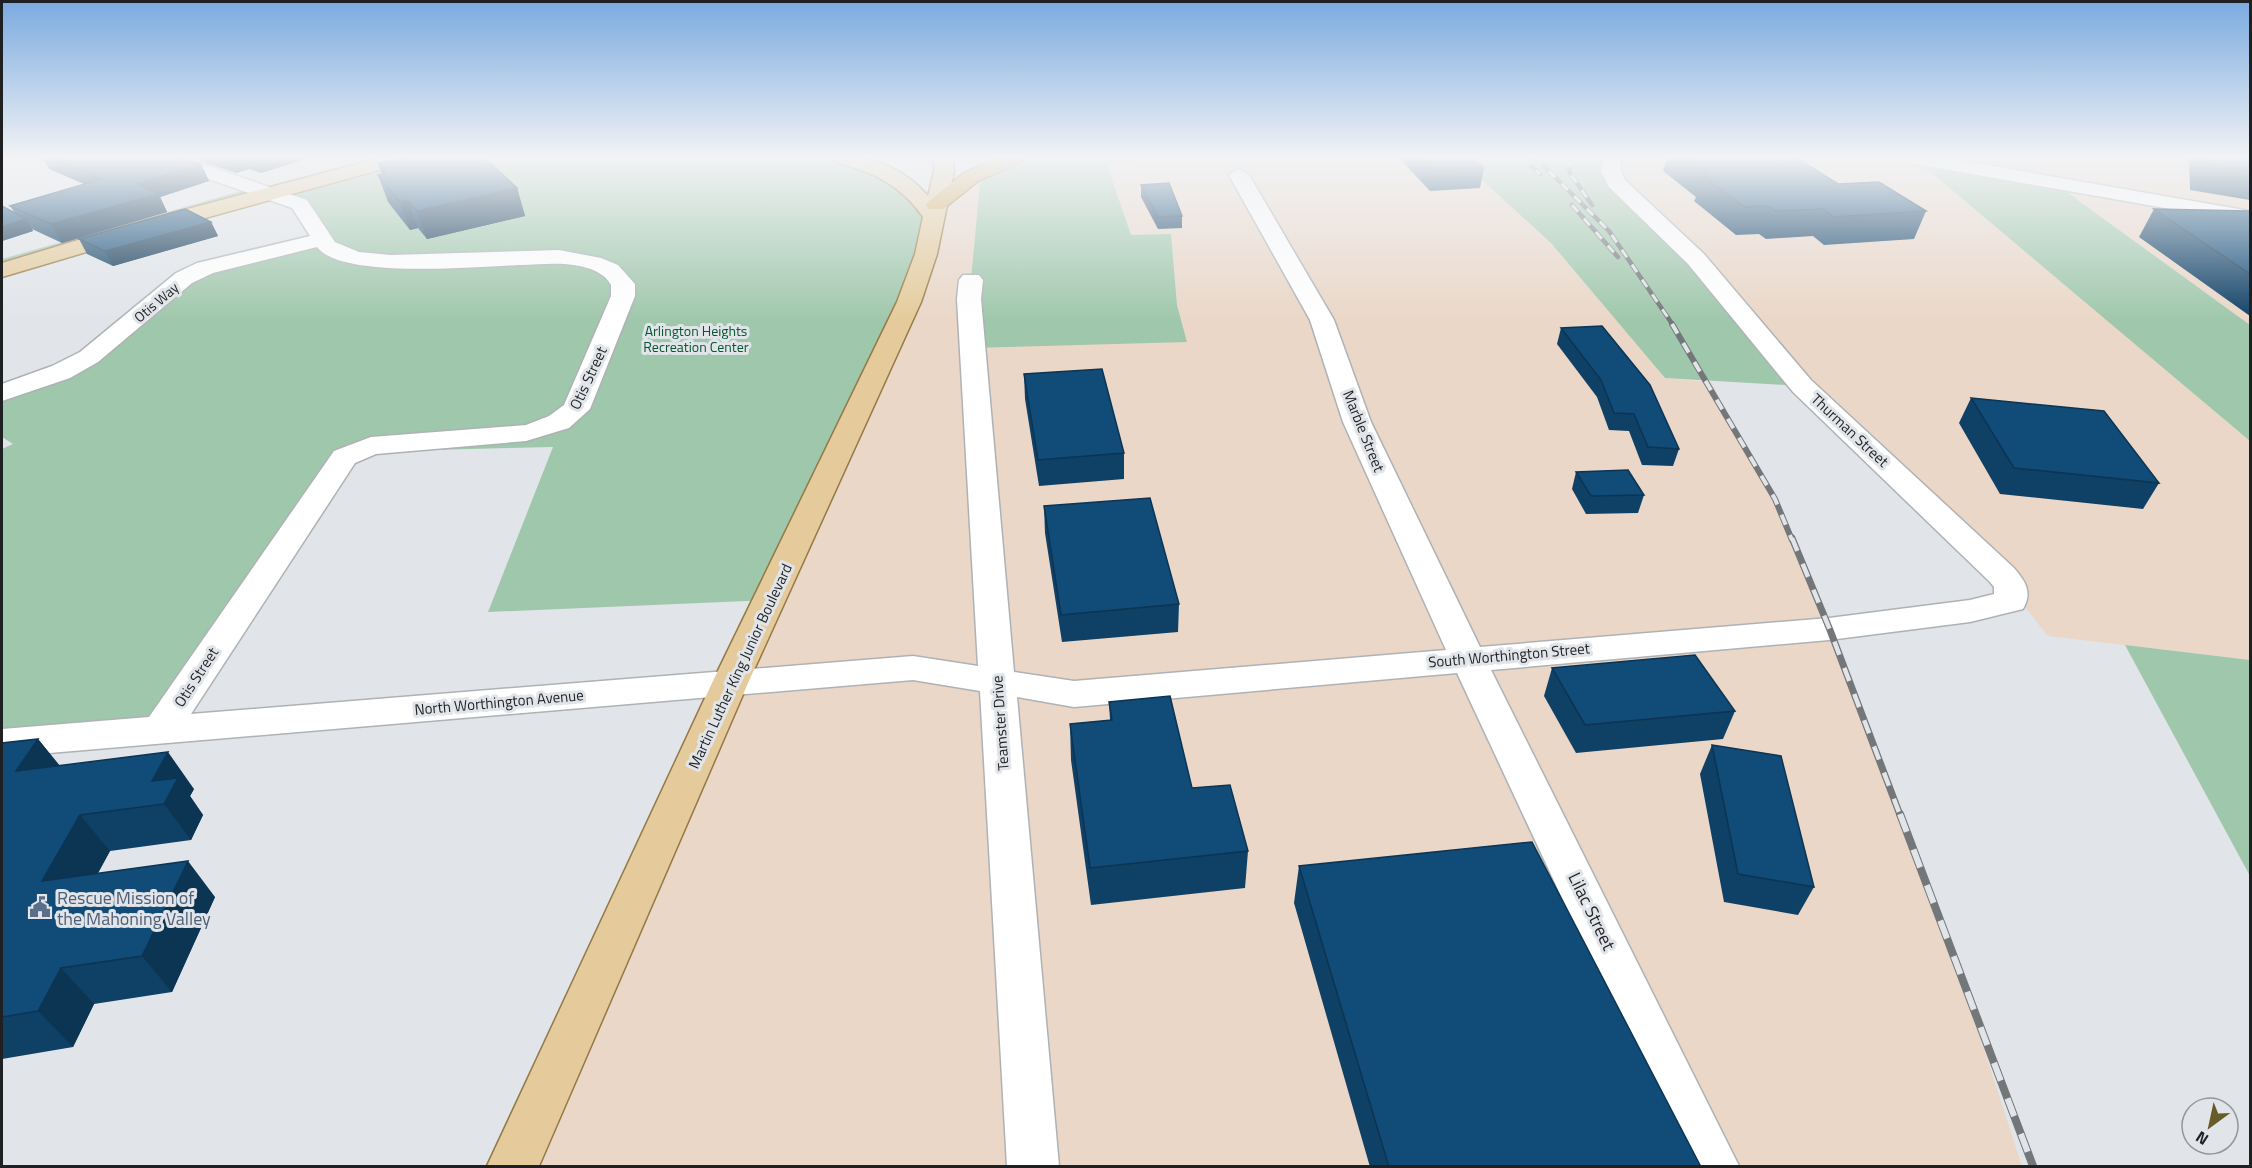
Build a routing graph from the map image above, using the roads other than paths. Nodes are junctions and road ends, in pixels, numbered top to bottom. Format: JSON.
{"nodes":[{"id":1,"x":177,"y":213,"type":"edge"},
{"id":2,"x":188,"y":213,"type":"edge"},
{"id":3,"x":306,"y":213,"type":"edge"},
{"id":4,"x":934,"y":213,"type":"edge"},
{"id":5,"x":1260,"y":213,"type":"edge"},
{"id":6,"x":1648,"y":213,"type":"edge"},
{"id":7,"x":2224,"y":213,"type":"edge"},
{"id":8,"x":2250,"y":217,"type":"edge"},
{"id":9,"x":323,"y":239,"type":"junction"},
{"id":10,"x":2,"y":259,"type":"edge"},
{"id":11,"x":2,"y":270,"type":"edge"},
{"id":12,"x":971,"y":279,"type":"dead end"},
{"id":13,"x":2,"y":393,"type":"edge"},
{"id":14,"x":2013,"y":592,"type":"joint"},
{"id":15,"x":1467,"y":658,"type":"junction"},
{"id":16,"x":997,"y":682,"type":"junction"},
{"id":17,"x":729,"y":683,"type":"junction"},
{"id":18,"x":162,"y":728,"type":"junction"},
{"id":19,"x":2,"y":743,"type":"edge"},
{"id":20,"x":513,"y":1167,"type":"edge"},
{"id":21,"x":1033,"y":1167,"type":"edge"},
{"id":22,"x":1713,"y":1167,"type":"edge"}],
"edges":[{"from":1,"to":10,"type":"main road"},
{"from":2,"to":11,"type":"main road"},
{"from":3,"to":9,"type":"street","name":"Otis Street"},
{"from":4,"to":17,"type":"main road","name":"Martin Luther King Junior Boulevard"},
{"from":5,"to":15,"type":"street","name":"Marble Street"},
{"from":6,"to":14,"type":"street","name":"Thurman Street"},
{"from":7,"to":8,"type":"street"},
{"from":9,"to":13,"type":"street","name":"Otis Way"},
{"from":9,"to":18,"type":"street","name":"Otis Street"},
{"from":12,"to":16,"type":"street","name":"Teamster Drive"},
{"from":14,"to":15,"type":"street","name":"South Worthington Street"},
{"from":15,"to":16,"type":"street","name":"South Worthington Street"},
{"from":15,"to":22,"type":"street","name":"Lilac Street"},
{"from":16,"to":17,"type":"street","name":"North Worthington Avenue"},
{"from":16,"to":21,"type":"street","name":"Teamster Drive"},
{"from":17,"to":18,"type":"street","name":"North Worthington Avenue"},
{"from":17,"to":20,"type":"main road","name":"Martin Luther King Junior Boulevard"},
{"from":18,"to":19,"type":"street","name":"North Worthington Avenue"}]}
